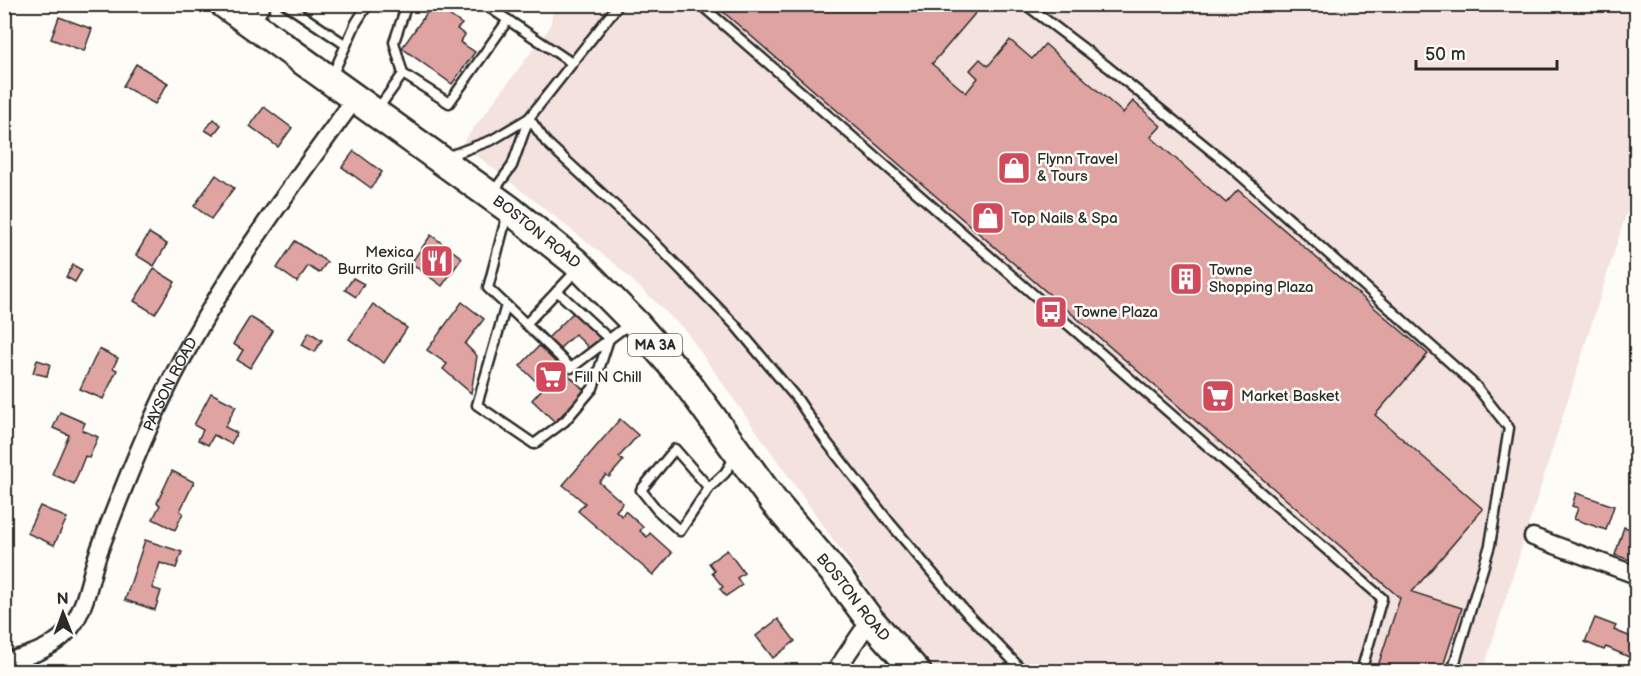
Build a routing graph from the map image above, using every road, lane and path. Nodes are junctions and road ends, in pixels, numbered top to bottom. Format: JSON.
{"nodes":[{"id":1,"x":224,"y":4,"type":"edge"},
{"id":2,"x":285,"y":4,"type":"edge"},
{"id":3,"x":368,"y":4,"type":"edge"},
{"id":4,"x":407,"y":4,"type":"edge"},
{"id":5,"x":484,"y":4,"type":"edge"},
{"id":6,"x":619,"y":4,"type":"edge"},
{"id":7,"x":700,"y":4,"type":"edge"},
{"id":8,"x":1025,"y":4,"type":"edge"},
{"id":9,"x":260,"y":15,"type":"edge"},
{"id":10,"x":508,"y":20,"type":"junction"},
{"id":11,"x":346,"y":45,"type":"junction"},
{"id":12,"x":572,"y":63,"type":"junction"},
{"id":13,"x":403,"y":74,"type":"junction"},
{"id":14,"x":330,"y":81,"type":"junction"},
{"id":15,"x":365,"y":106,"type":"junction"},
{"id":16,"x":529,"y":118,"type":"junction"},
{"id":17,"x":440,"y":159,"type":"junction"},
{"id":18,"x":500,"y":202,"type":"junction"},
{"id":19,"x":580,"y":267,"type":"junction"},
{"id":20,"x":557,"y":291,"type":"junction"},
{"id":21,"x":506,"y":305,"type":"junction"},
{"id":22,"x":633,"y":321,"type":"junction"},
{"id":23,"x":526,"y":324,"type":"junction"},
{"id":24,"x":609,"y":339,"type":"junction"},
{"id":25,"x":739,"y":452,"type":"junction"},
{"id":26,"x":709,"y":488,"type":"junction"},
{"id":27,"x":791,"y":522,"type":"junction"},
{"id":28,"x":1533,"y":537,"type":"dead end"},
{"id":29,"x":1636,"y":575,"type":"edge"},
{"id":30,"x":862,"y":632,"type":"junction"},
{"id":31,"x":4,"y":662,"type":"edge"},
{"id":32,"x":834,"y":672,"type":"edge"},
{"id":33,"x":894,"y":672,"type":"edge"},
{"id":34,"x":917,"y":672,"type":"edge"},
{"id":35,"x":1024,"y":672,"type":"edge"},
{"id":36,"x":1360,"y":672,"type":"edge"},
{"id":37,"x":1452,"y":672,"type":"edge"}],
"edges":[{"from":1,"to":9,"type":"main road","name":"BOSTON ROAD","number":"MA 3A"},
{"from":2,"to":11,"type":"lane"},
{"from":3,"to":11,"type":"lane"},
{"from":4,"to":13,"type":"lane"},
{"from":5,"to":10,"type":"lane"},
{"from":6,"to":12,"type":"lane"},
{"from":7,"to":36,"type":"lane"},
{"from":8,"to":37,"type":"lane"},
{"from":9,"to":14,"type":"main road","name":"BOSTON ROAD","number":"MA 3A"},
{"from":10,"to":12,"type":"lane"},
{"from":10,"to":13,"type":"lane"},
{"from":11,"to":14,"type":"lane"},
{"from":12,"to":16,"type":"lane"},
{"from":13,"to":15,"type":"lane"},
{"from":14,"to":15,"type":"main road","name":"BOSTON ROAD","number":"MA 3A"},
{"from":15,"to":17,"type":"main road","name":"BOSTON ROAD","number":"MA 3A"},
{"from":15,"to":31,"type":"street","name":"PAYSON ROAD"},
{"from":16,"to":17,"type":"lane"},
{"from":16,"to":18,"type":"lane"},
{"from":16,"to":35,"type":"lane"},
{"from":17,"to":18,"type":"main road","name":"BOSTON ROAD","number":"MA 3A"},
{"from":18,"to":19,"type":"main road","name":"BOSTON ROAD","number":"MA 3A"},
{"from":18,"to":21,"type":"lane"},
{"from":19,"to":20,"type":"lane"},
{"from":19,"to":22,"type":"main road","name":"BOSTON ROAD","number":"MA 3A"},
{"from":20,"to":23,"type":"lane"},
{"from":20,"to":24,"type":"lane"},
{"from":21,"to":23,"type":"lane"},
{"from":21,"to":24,"type":"lane"},
{"from":22,"to":24,"type":"lane"},
{"from":22,"to":25,"type":"main road","name":"BOSTON ROAD","number":"MA 3A"},
{"from":23,"to":24,"type":"lane"},
{"from":25,"to":26,"type":"lane"},
{"from":25,"to":27,"type":"main road","name":"BOSTON ROAD","number":"MA 3A"},
{"from":26,"to":26,"type":"lane"},
{"from":27,"to":30,"type":"main road","name":"BOSTON ROAD","number":"MA 3A"},
{"from":27,"to":34,"type":"main road","name":"BOSTON ROAD","number":"MA 3A"},
{"from":28,"to":29,"type":"street"},
{"from":30,"to":32,"type":"street"},
{"from":30,"to":33,"type":"main road","name":"BOSTON ROAD","number":"MA 3A"}]}
